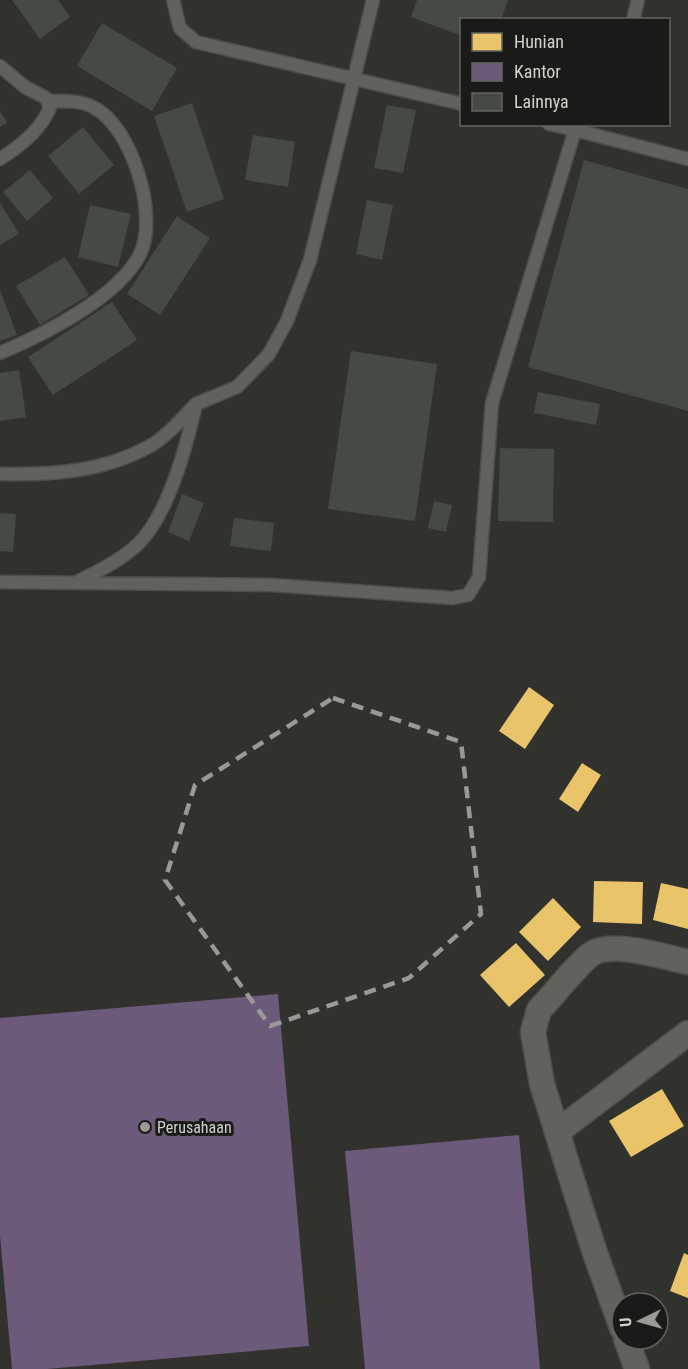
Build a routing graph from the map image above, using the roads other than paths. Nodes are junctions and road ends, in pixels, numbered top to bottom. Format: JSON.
{"nodes":[{"id":1,"x":173,"y":0,"type":"edge"},
{"id":2,"x":373,"y":0,"type":"edge"},
{"id":3,"x":638,"y":0,"type":"edge"},
{"id":4,"x":634,"y":18,"type":"edge"},
{"id":5,"x":0,"y":66,"type":"edge"},
{"id":6,"x":354,"y":79,"type":"junction"},
{"id":7,"x":48,"y":101,"type":"junction"},
{"id":8,"x":460,"y":104,"type":"edge"},
{"id":9,"x":558,"y":126,"type":"edge"},
{"id":10,"x":609,"y":126,"type":"edge"},
{"id":11,"x":575,"y":130,"type":"junction"},
{"id":12,"x":606,"y":138,"type":"junction"},
{"id":13,"x":0,"y":159,"type":"edge"},
{"id":14,"x":688,"y":159,"type":"edge"},
{"id":15,"x":0,"y":353,"type":"edge"},
{"id":16,"x":196,"y":404,"type":"junction"},
{"id":17,"x":0,"y":474,"type":"edge"},
{"id":18,"x":0,"y":582,"type":"edge"},
{"id":19,"x":75,"y":583,"type":"junction"},
{"id":20,"x":688,"y":962,"type":"edge"},
{"id":21,"x":688,"y":1033,"type":"edge"},
{"id":22,"x":557,"y":1132,"type":"junction"},
{"id":23,"x":610,"y":1292,"type":"edge"},
{"id":24,"x":630,"y":1351,"type":"edge"},
{"id":25,"x":637,"y":1369,"type":"edge"}],
"edges":[{"from":1,"to":6,"type":"lane"},
{"from":2,"to":6,"type":"lane"},
{"from":3,"to":4,"type":"lane"},
{"from":5,"to":7,"type":"lane"},
{"from":6,"to":8,"type":"lane"},
{"from":6,"to":16,"type":"lane"},
{"from":7,"to":13,"type":"lane"},
{"from":7,"to":15,"type":"lane"},
{"from":9,"to":11,"type":"lane"},
{"from":10,"to":12,"type":"lane"},
{"from":11,"to":12,"type":"lane"},
{"from":11,"to":19,"type":"lane"},
{"from":12,"to":14,"type":"lane"},
{"from":16,"to":17,"type":"lane"},
{"from":16,"to":19,"type":"lane"},
{"from":18,"to":19,"type":"lane"},
{"from":20,"to":22,"type":"street"},
{"from":21,"to":22,"type":"street"},
{"from":22,"to":23,"type":"street"},
{"from":24,"to":25,"type":"street"}]}
